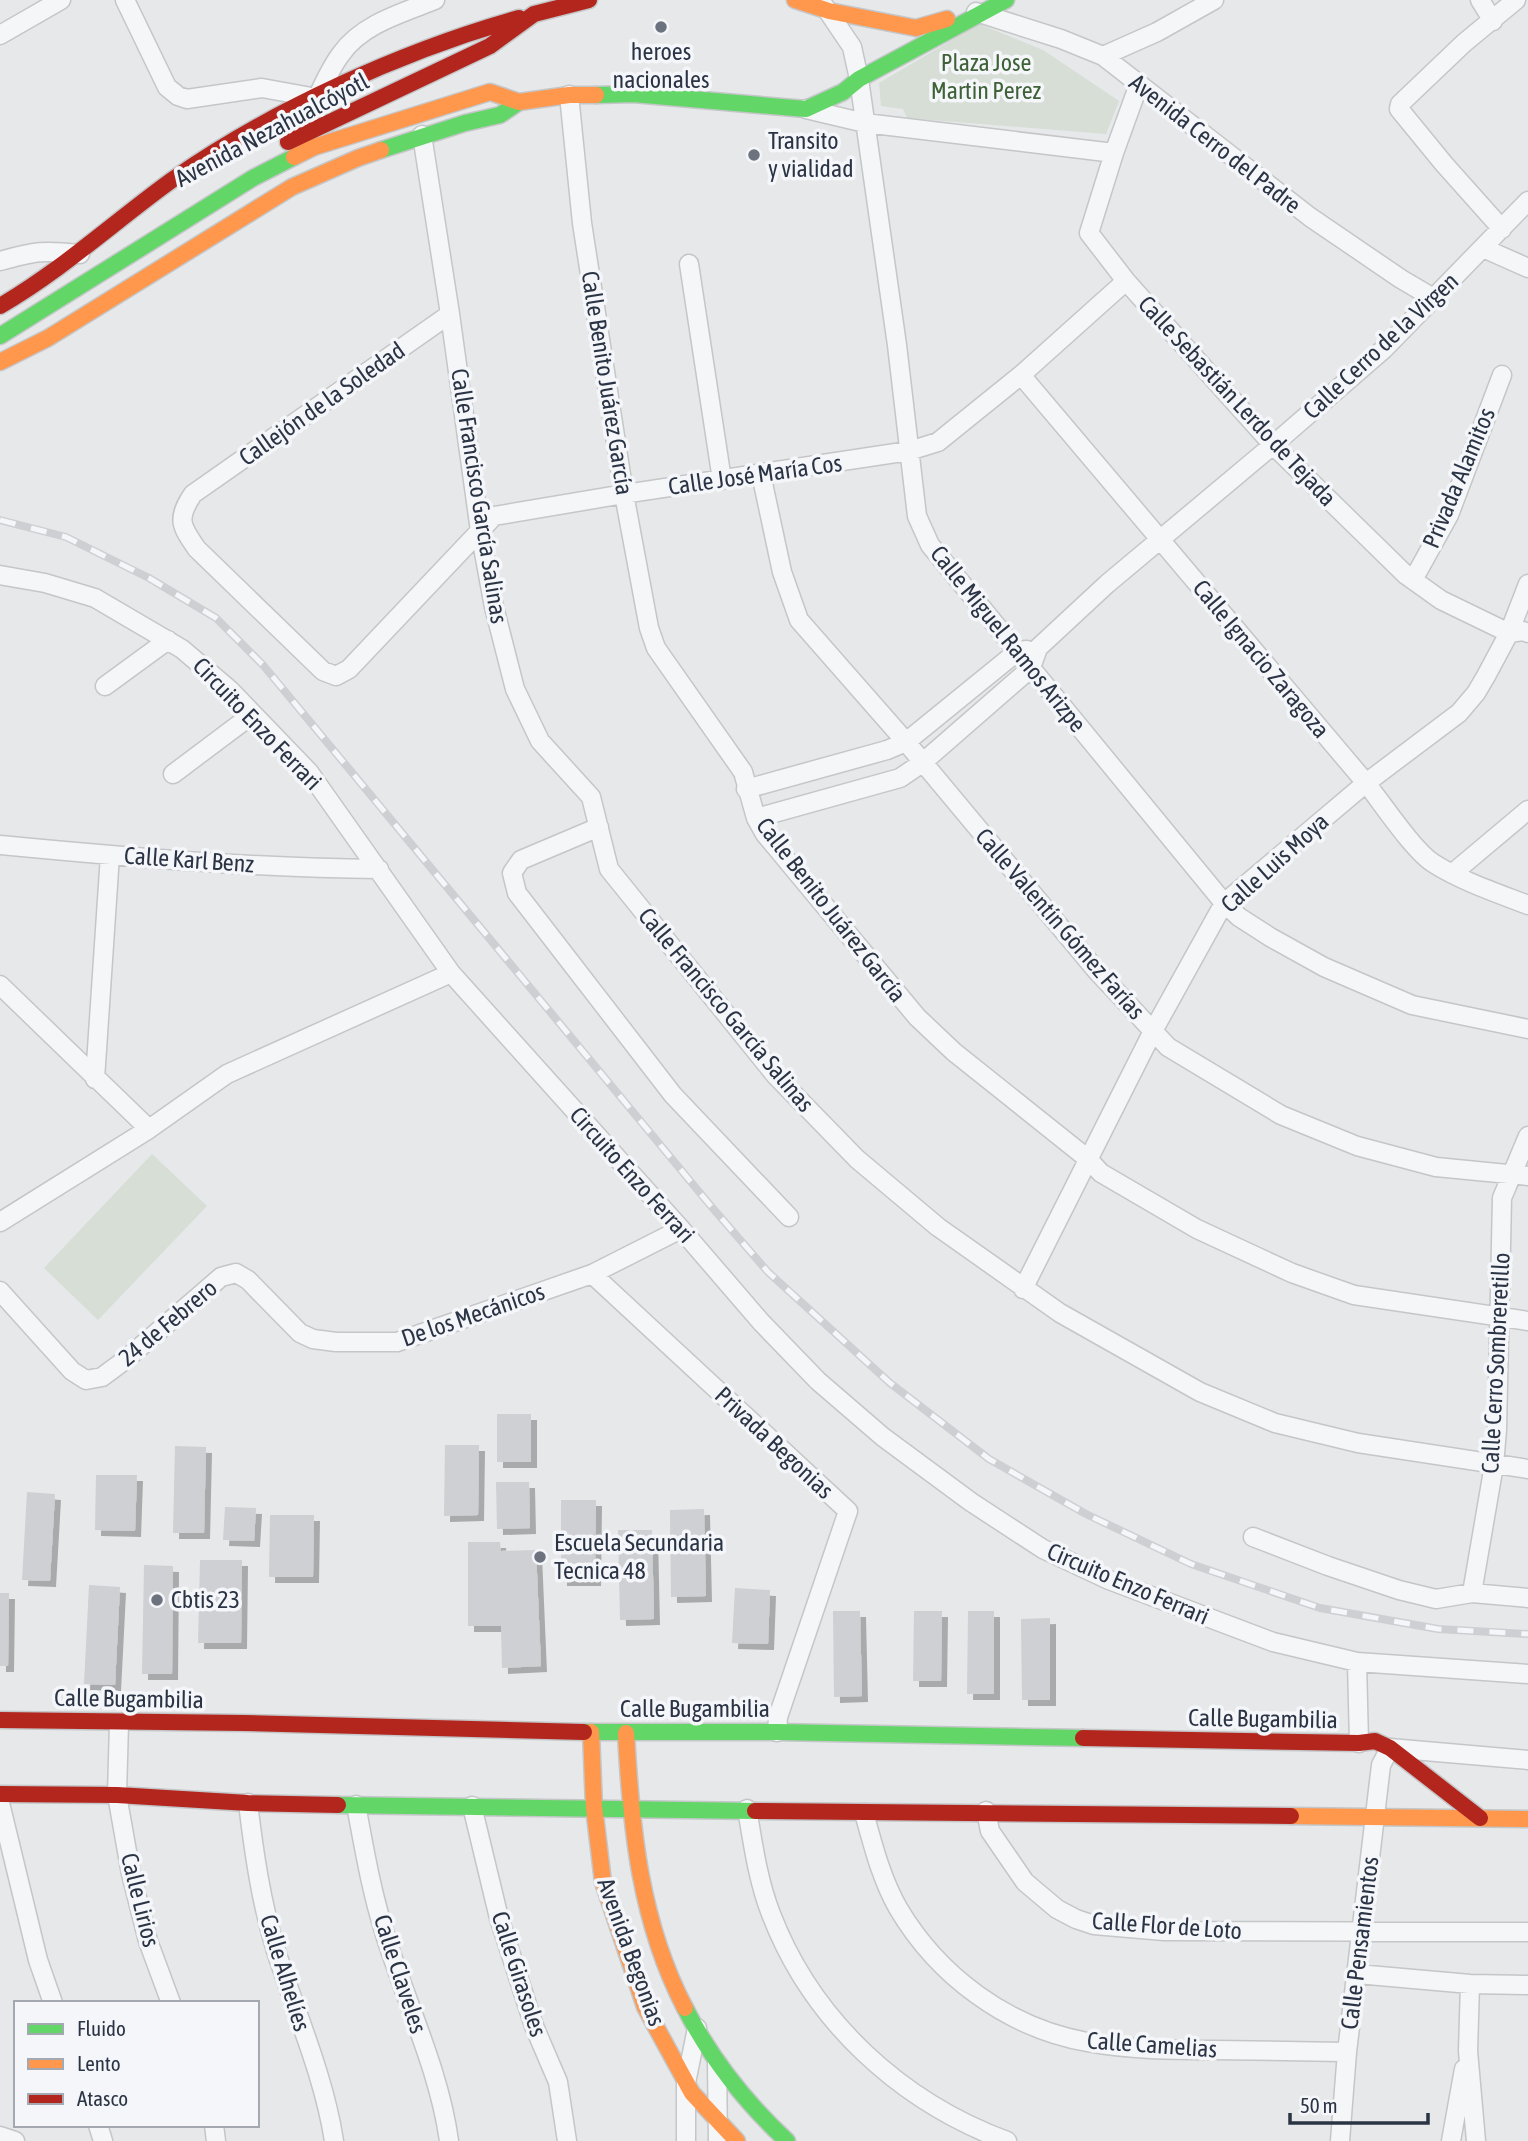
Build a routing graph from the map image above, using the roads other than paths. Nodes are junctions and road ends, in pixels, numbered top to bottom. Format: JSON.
{"nodes":[{"id":1,"x":61,"y":0,"type":"edge"},
{"id":2,"x":125,"y":0,"type":"edge"},
{"id":3,"x":435,"y":0,"type":"edge"},
{"id":4,"x":554,"y":0,"type":"edge"},
{"id":5,"x":589,"y":0,"type":"edge"},
{"id":6,"x":794,"y":0,"type":"edge"},
{"id":7,"x":1006,"y":0,"type":"edge"},
{"id":8,"x":1214,"y":0,"type":"edge"},
{"id":9,"x":1480,"y":0,"type":"edge"},
{"id":10,"x":1516,"y":0,"type":"edge"},
{"id":11,"x":826,"y":5,"type":"edge"},
{"id":12,"x":1191,"y":6,"type":"edge"},
{"id":13,"x":979,"y":8,"type":"edge"},
{"id":14,"x":534,"y":14,"type":"junction"},
{"id":15,"x":1493,"y":21,"type":"junction"},
{"id":16,"x":0,"y":35,"type":"edge"},
{"id":17,"x":1103,"y":56,"type":"junction"},
{"id":18,"x":859,"y":79,"type":"junction"},
{"id":19,"x":1139,"y":85,"type":"junction"},
{"id":20,"x":569,"y":95,"type":"junction"},
{"id":21,"x":317,"y":97,"type":"junction"},
{"id":22,"x":519,"y":102,"type":"junction"},
{"id":23,"x":806,"y":108,"type":"junction"},
{"id":24,"x":865,"y":123,"type":"junction"},
{"id":25,"x":422,"y":135,"type":"junction"},
{"id":26,"x":271,"y":150,"type":"dead end"},
{"id":27,"x":1114,"y":153,"type":"junction"},
{"id":28,"x":251,"y":161,"type":"dead end"},
{"id":29,"x":230,"y":173,"type":"dead end"},
{"id":30,"x":1528,"y":201,"type":"edge"},
{"id":31,"x":143,"y":228,"type":"dead end"},
{"id":32,"x":1502,"y":229,"type":"junction"},
{"id":33,"x":1483,"y":248,"type":"junction"},
{"id":34,"x":80,"y":254,"type":"junction"},
{"id":35,"x":0,"y":261,"type":"edge"},
{"id":36,"x":689,"y":264,"type":"dead end"},
{"id":37,"x":1528,"y":268,"type":"edge"},
{"id":38,"x":1126,"y":281,"type":"junction"},
{"id":39,"x":1435,"y":299,"type":"junction"},
{"id":40,"x":0,"y":306,"type":"edge"},
{"id":41,"x":450,"y":314,"type":"junction"},
{"id":42,"x":0,"y":318,"type":"edge"},
{"id":43,"x":0,"y":336,"type":"edge"},
{"id":44,"x":0,"y":362,"type":"edge"},
{"id":45,"x":1021,"y":375,"type":"junction"},
{"id":46,"x":1502,"y":375,"type":"dead end"},
{"id":47,"x":1273,"y":445,"type":"junction"},
{"id":48,"x":909,"y":451,"type":"junction"},
{"id":49,"x":761,"y":474,"type":"junction"},
{"id":50,"x":722,"y":480,"type":"junction"},
{"id":51,"x":624,"y":494,"type":"junction"},
{"id":52,"x":480,"y":531,"type":"junction"},
{"id":53,"x":1160,"y":538,"type":"junction"},
{"id":54,"x":0,"y":575,"type":"edge"},
{"id":55,"x":1413,"y":580,"type":"junction"},
{"id":56,"x":1528,"y":584,"type":"edge"},
{"id":57,"x":1509,"y":632,"type":"junction"},
{"id":58,"x":1528,"y":633,"type":"edge"},
{"id":59,"x":168,"y":640,"type":"junction"},
{"id":60,"x":1038,"y":648,"type":"junction"},
{"id":61,"x":1018,"y":651,"type":"junction"},
{"id":62,"x":1031,"y":668,"type":"junction"},
{"id":63,"x":349,"y":670,"type":"joint"},
{"id":64,"x":105,"y":686,"type":"dead end"},
{"id":65,"x":253,"y":714,"type":"junction"},
{"id":66,"x":906,"y":742,"type":"junction"},
{"id":67,"x":922,"y":764,"type":"junction"},
{"id":68,"x":173,"y":774,"type":"dead end"},
{"id":69,"x":1366,"y":783,"type":"junction"},
{"id":70,"x":746,"y":789,"type":"junction"},
{"id":71,"x":1528,"y":810,"type":"edge"},
{"id":72,"x":756,"y":818,"type":"junction"},
{"id":73,"x":599,"y":827,"type":"junction"},
{"id":74,"x":0,"y":845,"type":"edge"},
{"id":75,"x":110,"y":855,"type":"junction"},
{"id":76,"x":379,"y":869,"type":"junction"},
{"id":77,"x":1454,"y":873,"type":"junction"},
{"id":78,"x":1224,"y":903,"type":"junction"},
{"id":79,"x":1528,"y":905,"type":"edge"},
{"id":80,"x":451,"y":973,"type":"junction"},
{"id":81,"x":0,"y":985,"type":"edge"},
{"id":82,"x":1528,"y":1030,"type":"edge"},
{"id":83,"x":1153,"y":1031,"type":"junction"},
{"id":84,"x":95,"y":1079,"type":"junction"},
{"id":85,"x":149,"y":1129,"type":"junction"},
{"id":86,"x":1528,"y":1136,"type":"edge"},
{"id":87,"x":1088,"y":1160,"type":"junction"},
{"id":88,"x":1520,"y":1175,"type":"edge"},
{"id":89,"x":789,"y":1217,"type":"dead end"},
{"id":90,"x":0,"y":1222,"type":"edge"},
{"id":91,"x":681,"y":1229,"type":"junction"},
{"id":92,"x":236,"y":1273,"type":"joint"},
{"id":93,"x":592,"y":1274,"type":"junction"},
{"id":94,"x":1023,"y":1289,"type":"junction"},
{"id":95,"x":0,"y":1291,"type":"edge"},
{"id":96,"x":1500,"y":1318,"type":"junction"},
{"id":97,"x":1528,"y":1321,"type":"edge"},
{"id":98,"x":1494,"y":1465,"type":"junction"},
{"id":99,"x":1528,"y":1469,"type":"edge"},
{"id":100,"x":1253,"y":1537,"type":"dead end"},
{"id":101,"x":1472,"y":1593,"type":"junction"},
{"id":102,"x":1528,"y":1598,"type":"edge"},
{"id":103,"x":1357,"y":1662,"type":"junction"},
{"id":104,"x":1528,"y":1674,"type":"edge"},
{"id":105,"x":0,"y":1720,"type":"edge"},
{"id":106,"x":119,"y":1723,"type":"junction"},
{"id":107,"x":591,"y":1732,"type":"junction"},
{"id":108,"x":777,"y":1732,"type":"junction"},
{"id":109,"x":626,"y":1733,"type":"junction"},
{"id":110,"x":1359,"y":1743,"type":"junction"},
{"id":111,"x":1390,"y":1748,"type":"junction"},
{"id":112,"x":1528,"y":1760,"type":"edge"},
{"id":113,"x":0,"y":1794,"type":"edge"},
{"id":114,"x":117,"y":1795,"type":"junction"},
{"id":115,"x":0,"y":1803,"type":"edge"},
{"id":116,"x":248,"y":1803,"type":"junction"},
{"id":117,"x":356,"y":1805,"type":"junction"},
{"id":118,"x":472,"y":1806,"type":"junction"},
{"id":119,"x":594,"y":1807,"type":"junction"},
{"id":120,"x":631,"y":1808,"type":"junction"},
{"id":121,"x":747,"y":1810,"type":"junction"},
{"id":122,"x":986,"y":1811,"type":"junction"},
{"id":123,"x":864,"y":1813,"type":"junction"},
{"id":124,"x":1375,"y":1816,"type":"junction"},
{"id":125,"x":1480,"y":1818,"type":"junction"},
{"id":126,"x":1528,"y":1819,"type":"edge"},
{"id":127,"x":1361,"y":1932,"type":"junction"},
{"id":128,"x":1528,"y":1932,"type":"edge"},
{"id":129,"x":1357,"y":1974,"type":"junction"},
{"id":130,"x":1470,"y":1984,"type":"junction"},
{"id":131,"x":1528,"y":1985,"type":"edge"},
{"id":132,"x":53,"y":2001,"type":"edge"},
{"id":133,"x":171,"y":2001,"type":"edge"},
{"id":134,"x":697,"y":2028,"type":"junction"},
{"id":135,"x":1468,"y":2051,"type":"junction"},
{"id":136,"x":1348,"y":2052,"type":"junction"},
{"id":137,"x":717,"y":2063,"type":"junction"},
{"id":138,"x":686,"y":2082,"type":"junction"},
{"id":139,"x":716,"y":2119,"type":"junction"},
{"id":140,"x":0,"y":2136,"type":"edge"},
{"id":141,"x":15,"y":2141,"type":"edge"},
{"id":142,"x":334,"y":2141,"type":"edge"},
{"id":143,"x":449,"y":2141,"type":"edge"},
{"id":144,"x":567,"y":2141,"type":"edge"},
{"id":145,"x":686,"y":2141,"type":"edge"},
{"id":146,"x":718,"y":2141,"type":"edge"},
{"id":147,"x":737,"y":2141,"type":"edge"},
{"id":148,"x":786,"y":2141,"type":"edge"},
{"id":149,"x":1007,"y":2141,"type":"edge"},
{"id":150,"x":1340,"y":2141,"type":"edge"},
{"id":151,"x":1451,"y":2141,"type":"edge"},
{"id":152,"x":1476,"y":2141,"type":"edge"}],
"edges":[{"from":1,"to":16,"type":"street"},
{"from":2,"to":21,"type":"street"},
{"from":3,"to":21,"type":"street"},
{"from":4,"to":14,"type":"street"},
{"from":5,"to":14,"type":"street","name":"Avenida Nezahualcóyotl"},
{"from":6,"to":11,"type":"street"},
{"from":7,"to":13,"type":"street"},
{"from":8,"to":12,"type":"street"},
{"from":9,"to":15,"type":"street"},
{"from":10,"to":15,"type":"street"},
{"from":11,"to":13,"type":"street"},
{"from":11,"to":18,"type":"street","name":"Calle Miguel Ramos Arizpe"},
{"from":12,"to":17,"type":"street"},
{"from":13,"to":17,"type":"street","name":"Avenida Cerro del Padre"},
{"from":13,"to":18,"type":"street"},
{"from":14,"to":21,"type":"street","name":"Avenida Nezahualcóyotl"},
{"from":14,"to":26,"type":"street","name":"Avenida Nezahualcóyotl"},
{"from":15,"to":32,"type":"street"},
{"from":17,"to":19,"type":"street","name":"Avenida Cerro del Padre"},
{"from":18,"to":23,"type":"street"},
{"from":18,"to":24,"type":"street","name":"Calle Miguel Ramos Arizpe"},
{"from":19,"to":27,"type":"street","name":"Calle Sebastián Lerdo de Tejada"},
{"from":19,"to":39,"type":"street","name":"Avenida Cerro del Padre"},
{"from":20,"to":22,"type":"street","name":"Avenida Nezahualcóyotl"},
{"from":20,"to":23,"type":"street","name":"Avenida Nezahualcóyotl"},
{"from":20,"to":51,"type":"street","name":"Calle Benito Juárez García"},
{"from":21,"to":34,"type":"street","name":"Avenida Nezahualcóyotl"},
{"from":22,"to":25,"type":"street","name":"Avenida Nezahualcóyotl"},
{"from":22,"to":43,"type":"street","name":"Avenida Nezahualcóyotl"},
{"from":23,"to":24,"type":"street"},
{"from":24,"to":27,"type":"street"},
{"from":24,"to":48,"type":"street","name":"Calle Miguel Ramos Arizpe"},
{"from":25,"to":41,"type":"street","name":"Calle Francisco García Salinas"},
{"from":25,"to":44,"type":"street","name":"Avenida Nezahualcóyotl"},
{"from":27,"to":38,"type":"street","name":"Calle Sebastián Lerdo de Tejada"},
{"from":28,"to":29,"type":"street","name":"Avenida Nezahualcóyotl"},
{"from":30,"to":32,"type":"street","name":"Calle Cerro de la Virgen"},
{"from":31,"to":42,"type":"street"},
{"from":32,"to":33,"type":"street","name":"Calle Cerro de la Virgen"},
{"from":33,"to":37,"type":"street"},
{"from":33,"to":39,"type":"street","name":"Calle Cerro de la Virgen"},
{"from":34,"to":35,"type":"street"},
{"from":34,"to":40,"type":"street","name":"Avenida Nezahualcóyotl"},
{"from":36,"to":50,"type":"street"},
{"from":38,"to":45,"type":"street","name":"Calle José María Cos"},
{"from":38,"to":47,"type":"street","name":"Calle Sebastián Lerdo de Tejada"},
{"from":39,"to":47,"type":"street","name":"Calle Cerro de la Virgen"},
{"from":41,"to":52,"type":"street","name":"Calle Francisco García Salinas"},
{"from":41,"to":63,"type":"street","name":"Callejón de la Soledad"},
{"from":45,"to":48,"type":"street","name":"Calle José María Cos"},
{"from":45,"to":53,"type":"street","name":"Calle Ignacio Zaragoza"},
{"from":46,"to":55,"type":"street","name":"Privada Alamitos"},
{"from":47,"to":53,"type":"street","name":"Calle Cerro de la Virgen"},
{"from":47,"to":55,"type":"street","name":"Calle Sebastián Lerdo de Tejada"},
{"from":48,"to":49,"type":"street","name":"Calle José María Cos"},
{"from":48,"to":61,"type":"street","name":"Calle Miguel Ramos Arizpe"},
{"from":49,"to":50,"type":"street","name":"Calle José María Cos"},
{"from":49,"to":66,"type":"street","name":"Calle Valentín Gómez Farías"},
{"from":50,"to":51,"type":"street","name":"Calle José María Cos"},
{"from":51,"to":52,"type":"street","name":"Calle José María Cos"},
{"from":51,"to":70,"type":"street","name":"Calle Benito Juárez García"},
{"from":52,"to":63,"type":"street","name":"Calle José María Cos"},
{"from":52,"to":73,"type":"street","name":"Calle Francisco García Salinas"},
{"from":53,"to":60,"type":"street","name":"Calle Cerro de la Virgen"},
{"from":53,"to":69,"type":"street","name":"Calle Ignacio Zaragoza"},
{"from":54,"to":59,"type":"street","name":"Circuito Enzo Ferrari"},
{"from":55,"to":57,"type":"street","name":"Calle Sebastián Lerdo de Tejada"},
{"from":56,"to":57,"type":"street","name":"Calle Luis Moya"},
{"from":57,"to":58,"type":"street","name":"Calle Sebastián Lerdo de Tejada"},
{"from":57,"to":69,"type":"street","name":"Calle Luis Moya"},
{"from":59,"to":64,"type":"street"},
{"from":59,"to":65,"type":"street","name":"Circuito Enzo Ferrari"},
{"from":60,"to":61,"type":"street"},
{"from":60,"to":62,"type":"street"},
{"from":61,"to":62,"type":"street","name":"Calle Miguel Ramos Arizpe"},
{"from":61,"to":66,"type":"street"},
{"from":62,"to":67,"type":"street"},
{"from":62,"to":78,"type":"street","name":"Calle Miguel Ramos Arizpe"},
{"from":65,"to":68,"type":"street"},
{"from":65,"to":76,"type":"street","name":"Circuito Enzo Ferrari"},
{"from":66,"to":67,"type":"street","name":"Calle Valentín Gómez Farías"},
{"from":66,"to":70,"type":"street"},
{"from":67,"to":72,"type":"street"},
{"from":67,"to":83,"type":"street","name":"Calle Valentín Gómez Farías"},
{"from":69,"to":77,"type":"street","name":"Calle Ignacio Zaragoza"},
{"from":69,"to":78,"type":"street","name":"Calle Luis Moya"},
{"from":70,"to":72,"type":"street","name":"Calle Benito Juárez García"},
{"from":71,"to":77,"type":"street"},
{"from":72,"to":87,"type":"street","name":"Calle Benito Juárez García"},
{"from":73,"to":89,"type":"street"},
{"from":73,"to":94,"type":"street","name":"Calle Francisco García Salinas"},
{"from":74,"to":75,"type":"street","name":"Calle Karl Benz"},
{"from":75,"to":76,"type":"street","name":"Calle Karl Benz"},
{"from":75,"to":84,"type":"street"},
{"from":76,"to":80,"type":"street","name":"Circuito Enzo Ferrari"},
{"from":77,"to":79,"type":"street","name":"Calle Ignacio Zaragoza"},
{"from":78,"to":82,"type":"street","name":"Calle Miguel Ramos Arizpe"},
{"from":78,"to":83,"type":"street","name":"Calle Luis Moya"},
{"from":80,"to":85,"type":"street"},
{"from":80,"to":91,"type":"street","name":"Circuito Enzo Ferrari"},
{"from":81,"to":84,"type":"street"},
{"from":83,"to":87,"type":"street","name":"Calle Luis Moya"},
{"from":83,"to":88,"type":"street","name":"Calle Valentín Gómez Farías"},
{"from":84,"to":85,"type":"street"},
{"from":85,"to":90,"type":"street"},
{"from":86,"to":88,"type":"street","name":"Calle Cerro Sombreretillo"},
{"from":87,"to":94,"type":"street","name":"Calle Luis Moya"},
{"from":87,"to":96,"type":"street","name":"Calle Benito Juárez García"},
{"from":88,"to":96,"type":"street","name":"Calle Cerro Sombreretillo"},
{"from":91,"to":93,"type":"street","name":"De los Mecánicos"},
{"from":91,"to":103,"type":"street","name":"Circuito Enzo Ferrari"},
{"from":92,"to":93,"type":"street","name":"De los Mecánicos"},
{"from":92,"to":95,"type":"street","name":"24 de Febrero"},
{"from":93,"to":108,"type":"street","name":"Privada Begonias"},
{"from":94,"to":98,"type":"street","name":"Calle Francisco García Salinas"},
{"from":96,"to":97,"type":"street","name":"Calle Benito Juárez García"},
{"from":96,"to":98,"type":"street","name":"Calle Cerro Sombreretillo"},
{"from":98,"to":99,"type":"street","name":"Calle Francisco García Salinas"},
{"from":98,"to":101,"type":"street","name":"Calle Cerro Sombreretillo"},
{"from":100,"to":101,"type":"street"},
{"from":101,"to":102,"type":"street"},
{"from":103,"to":104,"type":"street","name":"Circuito Enzo Ferrari"},
{"from":103,"to":110,"type":"street"},
{"from":105,"to":106,"type":"street","name":"Calle Bugambilia"},
{"from":106,"to":107,"type":"street","name":"Calle Bugambilia"},
{"from":106,"to":114,"type":"street","name":"Calle Lirios"},
{"from":107,"to":109,"type":"street","name":"Calle Bugambilia"},
{"from":107,"to":119,"type":"street","name":"Avenida Begonias"},
{"from":108,"to":109,"type":"street","name":"Calle Bugambilia"},
{"from":108,"to":110,"type":"street","name":"Calle Bugambilia"},
{"from":109,"to":120,"type":"street","name":"Avenida Begonias"},
{"from":110,"to":111,"type":"street","name":"Calle Bugambilia"},
{"from":111,"to":112,"type":"street"},
{"from":111,"to":124,"type":"street","name":"Calle Pensamientos"},
{"from":111,"to":125,"type":"street"},
{"from":113,"to":114,"type":"street"},
{"from":114,"to":116,"type":"street"},
{"from":114,"to":133,"type":"street","name":"Calle Lirios"},
{"from":115,"to":132,"type":"street"},
{"from":116,"to":117,"type":"street"},
{"from":116,"to":142,"type":"street","name":"Calle Alhelíes"},
{"from":117,"to":118,"type":"street"},
{"from":117,"to":143,"type":"street","name":"Calle Claveles"},
{"from":118,"to":119,"type":"street"},
{"from":118,"to":144,"type":"street","name":"Calle Girasoles"},
{"from":119,"to":120,"type":"street"},
{"from":119,"to":138,"type":"street","name":"Avenida Begonias"},
{"from":120,"to":121,"type":"street"},
{"from":120,"to":134,"type":"street","name":"Avenida Begonias"},
{"from":121,"to":123,"type":"street"},
{"from":121,"to":149,"type":"street"},
{"from":122,"to":123,"type":"street"},
{"from":122,"to":124,"type":"street"},
{"from":122,"to":127,"type":"street","name":"Calle Flor de Loto"},
{"from":123,"to":136,"type":"street","name":"Calle Camelias"},
{"from":124,"to":125,"type":"street"},
{"from":124,"to":127,"type":"street","name":"Calle Pensamientos"},
{"from":125,"to":126,"type":"street"},
{"from":127,"to":128,"type":"street","name":"Calle Flor de Loto"},
{"from":127,"to":129,"type":"street","name":"Calle Pensamientos"},
{"from":129,"to":130,"type":"street"},
{"from":129,"to":136,"type":"street","name":"Calle Pensamientos"},
{"from":130,"to":131,"type":"street"},
{"from":130,"to":135,"type":"street"},
{"from":134,"to":137,"type":"street","name":"Avenida Begonias"},
{"from":134,"to":138,"type":"street","name":"Avenida Begonias"},
{"from":135,"to":151,"type":"street"},
{"from":135,"to":152,"type":"street"},
{"from":136,"to":150,"type":"street","name":"Calle Pensamientos"},
{"from":137,"to":139,"type":"street"},
{"from":137,"to":148,"type":"street","name":"Avenida Begonias"},
{"from":138,"to":139,"type":"street","name":"Avenida Begonias"},
{"from":138,"to":145,"type":"street","name":"Avenida Begonias"},
{"from":139,"to":146,"type":"street"},
{"from":139,"to":147,"type":"street","name":"Avenida Begonias"},
{"from":140,"to":141,"type":"street"}]}
